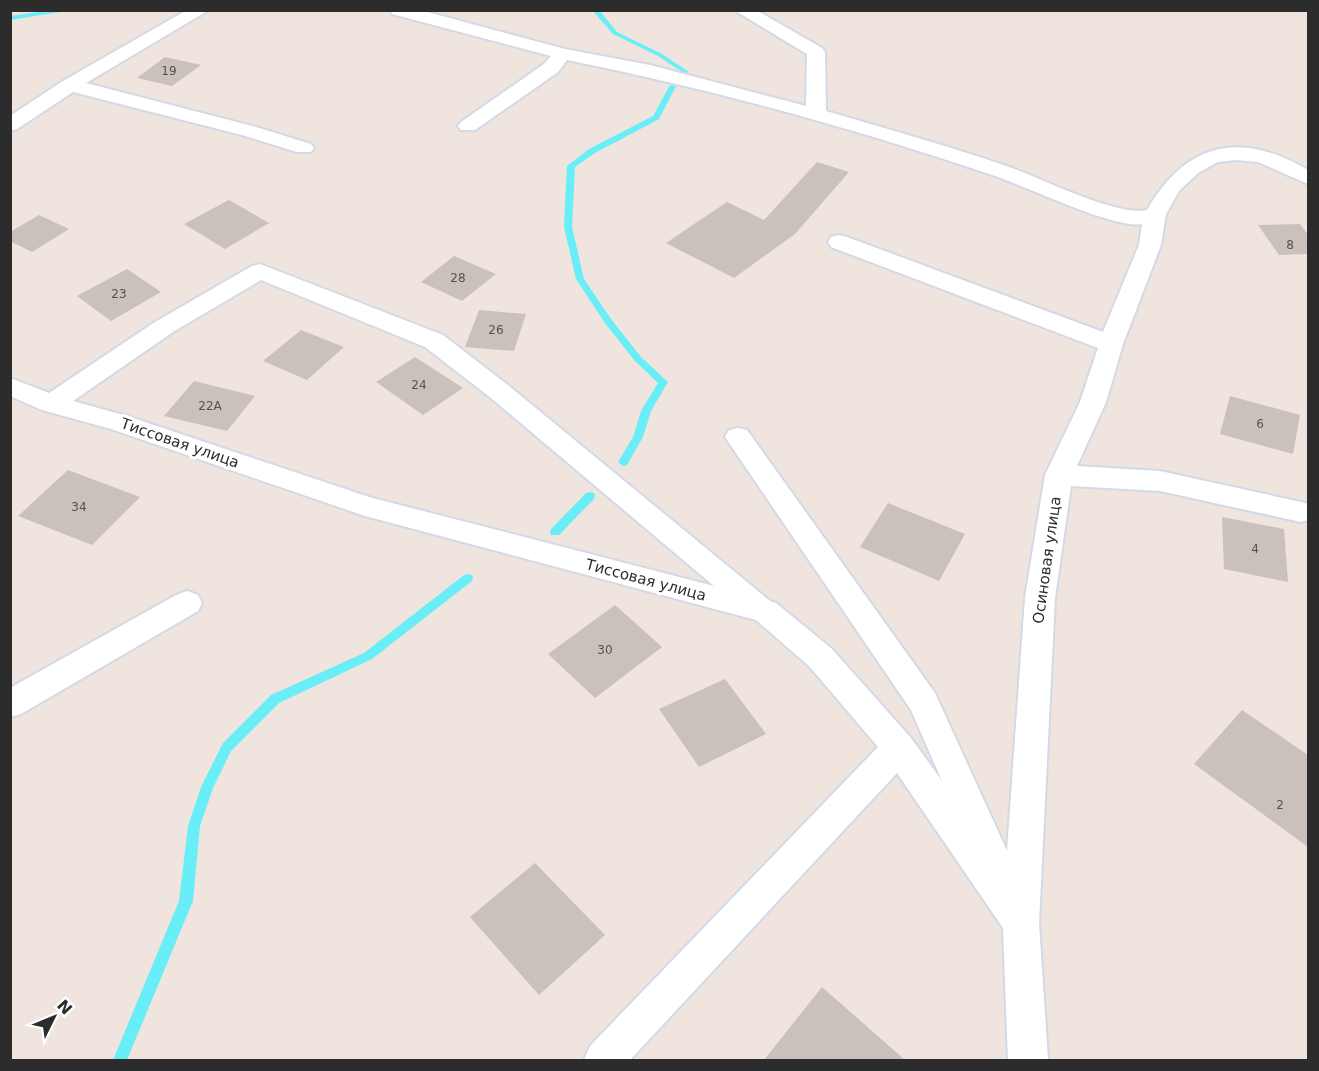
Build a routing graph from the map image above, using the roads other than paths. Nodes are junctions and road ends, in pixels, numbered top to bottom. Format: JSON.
{"nodes":[{"id":1,"x":201,"y":10,"type":"edge"},
{"id":2,"x":398,"y":10,"type":"edge"},
{"id":3,"x":742,"y":10,"type":"edge"},
{"id":4,"x":563,"y":54,"type":"junction"},
{"id":5,"x":70,"y":85,"type":"junction"},
{"id":6,"x":816,"y":114,"type":"junction"},
{"id":7,"x":10,"y":125,"type":"edge"},
{"id":8,"x":468,"y":126,"type":"dead end"},
{"id":9,"x":304,"y":148,"type":"dead end"},
{"id":10,"x":1308,"y":178,"type":"edge"},
{"id":11,"x":1155,"y":214,"type":"junction"},
{"id":12,"x":839,"y":242,"type":"dead end"},
{"id":13,"x":1111,"y":344,"type":"junction"},
{"id":14,"x":12,"y":388,"type":"edge"},
{"id":15,"x":51,"y":404,"type":"junction"},
{"id":16,"x":738,"y":437,"type":"dead end"},
{"id":17,"x":1059,"y":475,"type":"junction"},
{"id":18,"x":1301,"y":512,"type":"dead end"},
{"id":19,"x":187,"y":603,"type":"dead end"},
{"id":20,"x":765,"y":611,"type":"junction"},
{"id":21,"x":10,"y":704,"type":"edge"},
{"id":22,"x":899,"y":748,"type":"junction"},
{"id":23,"x":1021,"y":923,"type":"junction"},
{"id":24,"x":604,"y":1060,"type":"edge"},
{"id":25,"x":1028,"y":1060,"type":"edge"}],
"edges":[{"from":1,"to":5,"type":"street"},
{"from":2,"to":4,"type":"street"},
{"from":3,"to":6,"type":"street"},
{"from":4,"to":6,"type":"street"},
{"from":4,"to":8,"type":"street"},
{"from":5,"to":7,"type":"street"},
{"from":5,"to":9,"type":"street"},
{"from":6,"to":11,"type":"street"},
{"from":10,"to":11,"type":"street"},
{"from":11,"to":13,"type":"street","name":"Осиновая улица"},
{"from":12,"to":13,"type":"street"},
{"from":13,"to":17,"type":"street","name":"Осиновая улица"},
{"from":14,"to":15,"type":"street","name":"Тиссовая улица"},
{"from":15,"to":20,"type":"street","name":"Тиссовая улица"},
{"from":15,"to":20,"type":"street"},
{"from":16,"to":23,"type":"street"},
{"from":17,"to":18,"type":"street"},
{"from":17,"to":23,"type":"street","name":"Осиновая улица"},
{"from":19,"to":21,"type":"street"},
{"from":20,"to":22,"type":"street","name":"Тиссовая улица"},
{"from":22,"to":23,"type":"street","name":"Тиссовая улица"},
{"from":22,"to":24,"type":"street"},
{"from":23,"to":25,"type":"street"}]}
